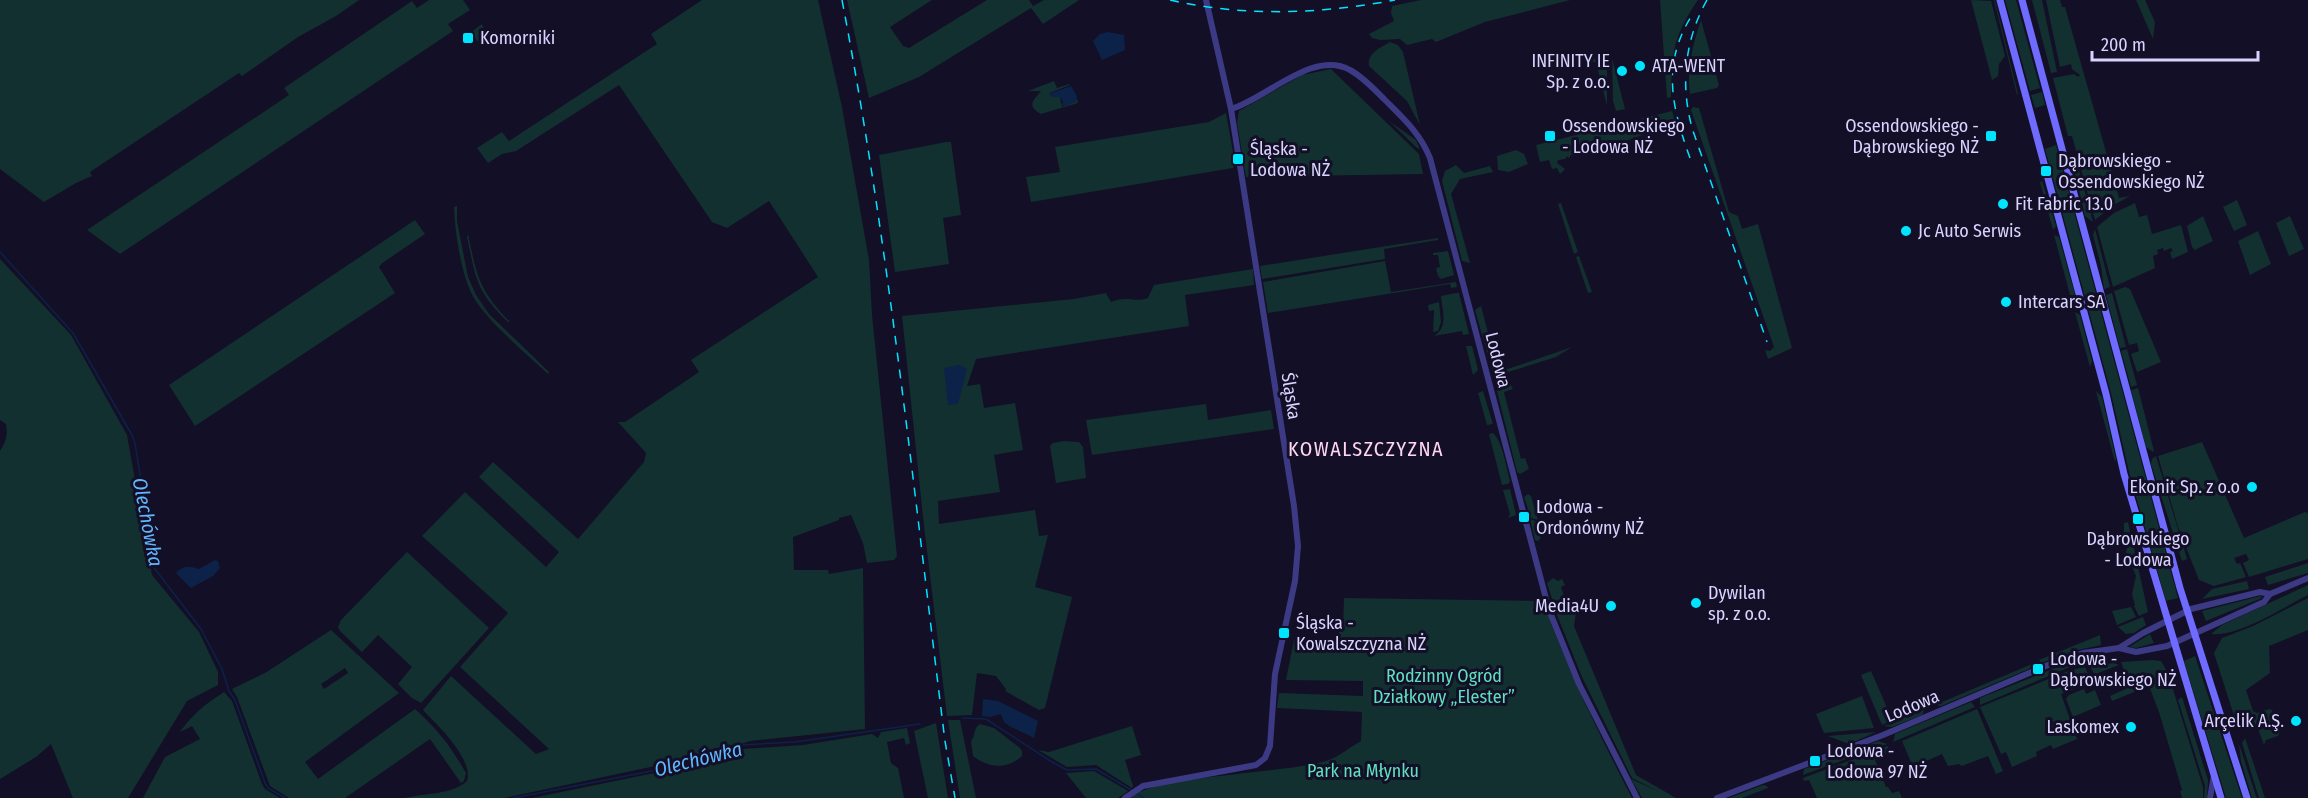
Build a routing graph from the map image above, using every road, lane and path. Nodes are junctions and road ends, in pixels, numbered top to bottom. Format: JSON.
{"nodes":[{"id":1,"x":1206,"y":0,"type":"edge"},
{"id":2,"x":2000,"y":0,"type":"edge"},
{"id":3,"x":2022,"y":0,"type":"edge"},
{"id":4,"x":1231,"y":109,"type":"junction"},
{"id":5,"x":2308,"y":578,"type":"edge"},
{"id":6,"x":2270,"y":594,"type":"junction"},
{"id":7,"x":2187,"y":611,"type":"junction"},
{"id":8,"x":2167,"y":621,"type":"junction"},
{"id":9,"x":2195,"y":633,"type":"junction"},
{"id":10,"x":2174,"y":643,"type":"junction"},
{"id":11,"x":2119,"y":648,"type":"junction"},
{"id":12,"x":2214,"y":775,"type":"junction"},
{"id":13,"x":1125,"y":798,"type":"edge"},
{"id":14,"x":1637,"y":798,"type":"edge"},
{"id":15,"x":1718,"y":798,"type":"edge"},
{"id":16,"x":2210,"y":798,"type":"edge"},
{"id":17,"x":2221,"y":798,"type":"edge"},
{"id":18,"x":2247,"y":798,"type":"edge"}],
"edges":[{"from":1,"to":4,"type":"street","name":"Śląska"},
{"from":2,"to":8,"type":"main road"},
{"from":3,"to":7,"type":"main road"},
{"from":4,"to":13,"type":"street","name":"Śląska"},
{"from":4,"to":14,"type":"street","name":"Lodowa"},
{"from":5,"to":6,"type":"street","name":"Lodowa"},
{"from":6,"to":7,"type":"street","name":"Lodowa"},
{"from":6,"to":9,"type":"street","name":"Lodowa"},
{"from":7,"to":8,"type":"street","name":"Lodowa"},
{"from":7,"to":9,"type":"main road"},
{"from":8,"to":10,"type":"main road"},
{"from":8,"to":11,"type":"street","name":"Lodowa"},
{"from":9,"to":10,"type":"street","name":"Lodowa"},
{"from":9,"to":18,"type":"main road"},
{"from":10,"to":11,"type":"street","name":"Lodowa"},
{"from":10,"to":12,"type":"main road"},
{"from":11,"to":15,"type":"street","name":"Lodowa"},
{"from":12,"to":16,"type":"street"},
{"from":12,"to":17,"type":"main road"}]}
